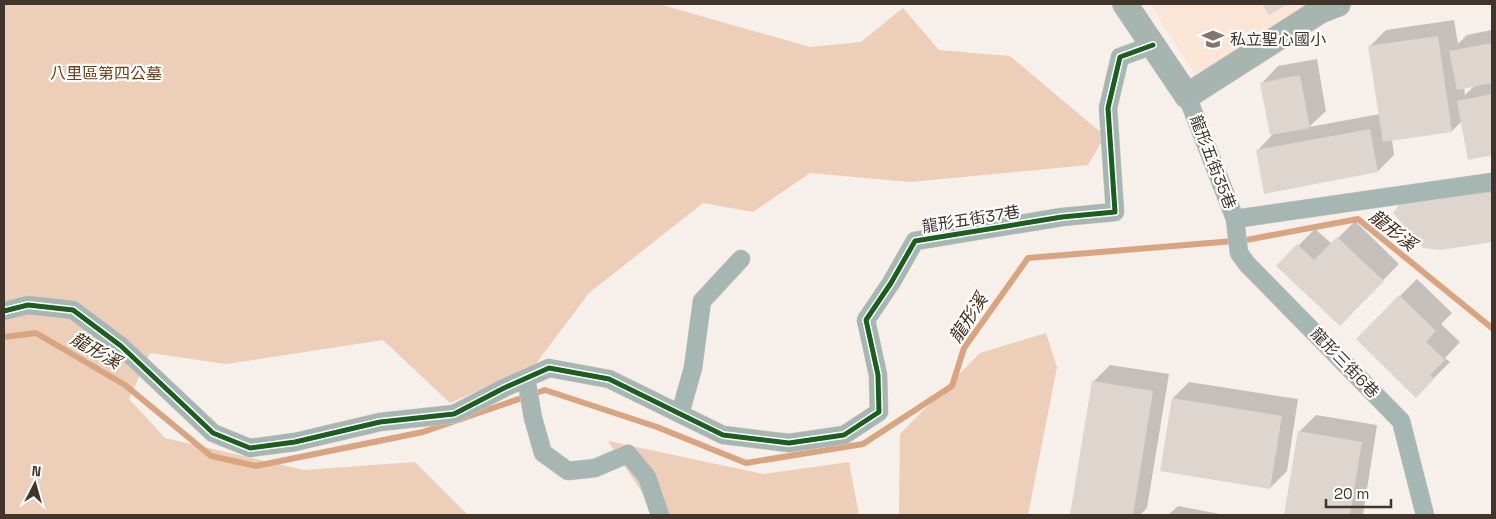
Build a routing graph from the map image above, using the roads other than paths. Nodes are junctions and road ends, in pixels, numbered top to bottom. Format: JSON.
{"nodes":[{"id":1,"x":1126,"y":4,"type":"edge"},
{"id":2,"x":1338,"y":4,"type":"edge"},
{"id":3,"x":1153,"y":45,"type":"junction"},
{"id":4,"x":1187,"y":96,"type":"junction"},
{"id":5,"x":1492,"y":182,"type":"edge"},
{"id":6,"x":1235,"y":223,"type":"junction"},
{"id":7,"x":741,"y":259,"type":"dead end"},
{"id":8,"x":4,"y":311,"type":"edge"},
{"id":9,"x":526,"y":378,"type":"junction"},
{"id":10,"x":680,"y":414,"type":"junction"},
{"id":11,"x":660,"y":515,"type":"edge"},
{"id":12,"x":1425,"y":515,"type":"edge"}],
"edges":[{"from":1,"to":3,"type":"street"},
{"from":2,"to":4,"type":"street"},
{"from":3,"to":4,"type":"street"},
{"from":3,"to":10,"type":"street","name":"龍形五街37巷"},
{"from":4,"to":6,"type":"street","name":"龍形五街35巷"},
{"from":5,"to":6,"type":"street"},
{"from":6,"to":12,"type":"street","name":"龍形三街6巷"},
{"from":7,"to":10,"type":"street"},
{"from":8,"to":9,"type":"street","name":"龍形五街37巷"},
{"from":9,"to":10,"type":"street","name":"龍形五街37巷"},
{"from":9,"to":11,"type":"street"}]}
